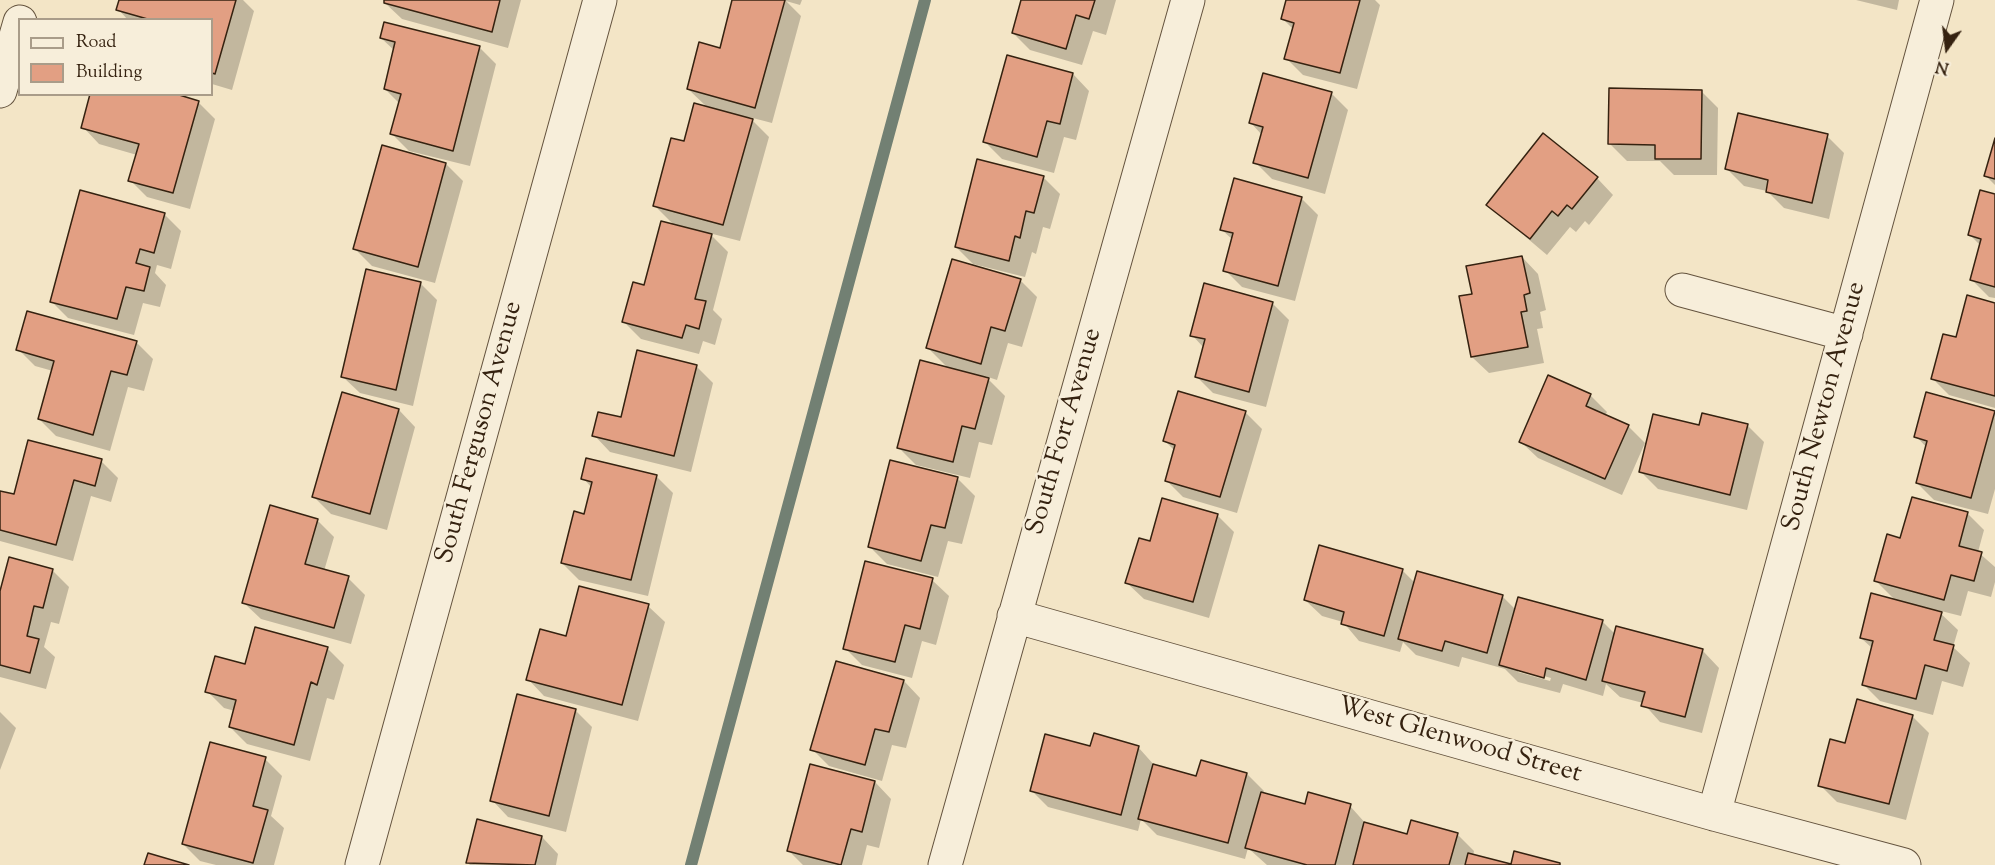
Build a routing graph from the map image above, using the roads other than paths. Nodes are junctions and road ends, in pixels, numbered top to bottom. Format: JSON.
{"nodes":[{"id":1,"x":26,"y":0,"type":"edge"},
{"id":2,"x":600,"y":0,"type":"edge"},
{"id":3,"x":1188,"y":0,"type":"edge"},
{"id":4,"x":1937,"y":0,"type":"edge"},
{"id":5,"x":21,"y":18,"type":"edge"},
{"id":6,"x":18,"y":28,"type":"edge"},
{"id":7,"x":0,"y":91,"type":"edge"},
{"id":8,"x":1683,"y":290,"type":"dead end"},
{"id":9,"x":1846,"y":334,"type":"junction"},
{"id":10,"x":1014,"y":616,"type":"junction"},
{"id":11,"x":1714,"y":814,"type":"junction"},
{"id":12,"x":362,"y":865,"type":"edge"},
{"id":13,"x":945,"y":865,"type":"edge"},
{"id":14,"x":1904,"y":865,"type":"edge"}],
"edges":[{"from":1,"to":5,"type":"street"},
{"from":2,"to":12,"type":"street","name":"South Ferguson Avenue"},
{"from":3,"to":10,"type":"street","name":"South Fort Avenue"},
{"from":4,"to":9,"type":"street","name":"South Newton Avenue"},
{"from":6,"to":7,"type":"street"},
{"from":8,"to":9,"type":"street"},
{"from":9,"to":11,"type":"street","name":"South Newton Avenue"},
{"from":10,"to":11,"type":"street","name":"West Glenwood Street"},
{"from":10,"to":13,"type":"street","name":"South Fort Avenue"},
{"from":11,"to":14,"type":"street","name":"West Glenwood Street"}]}
